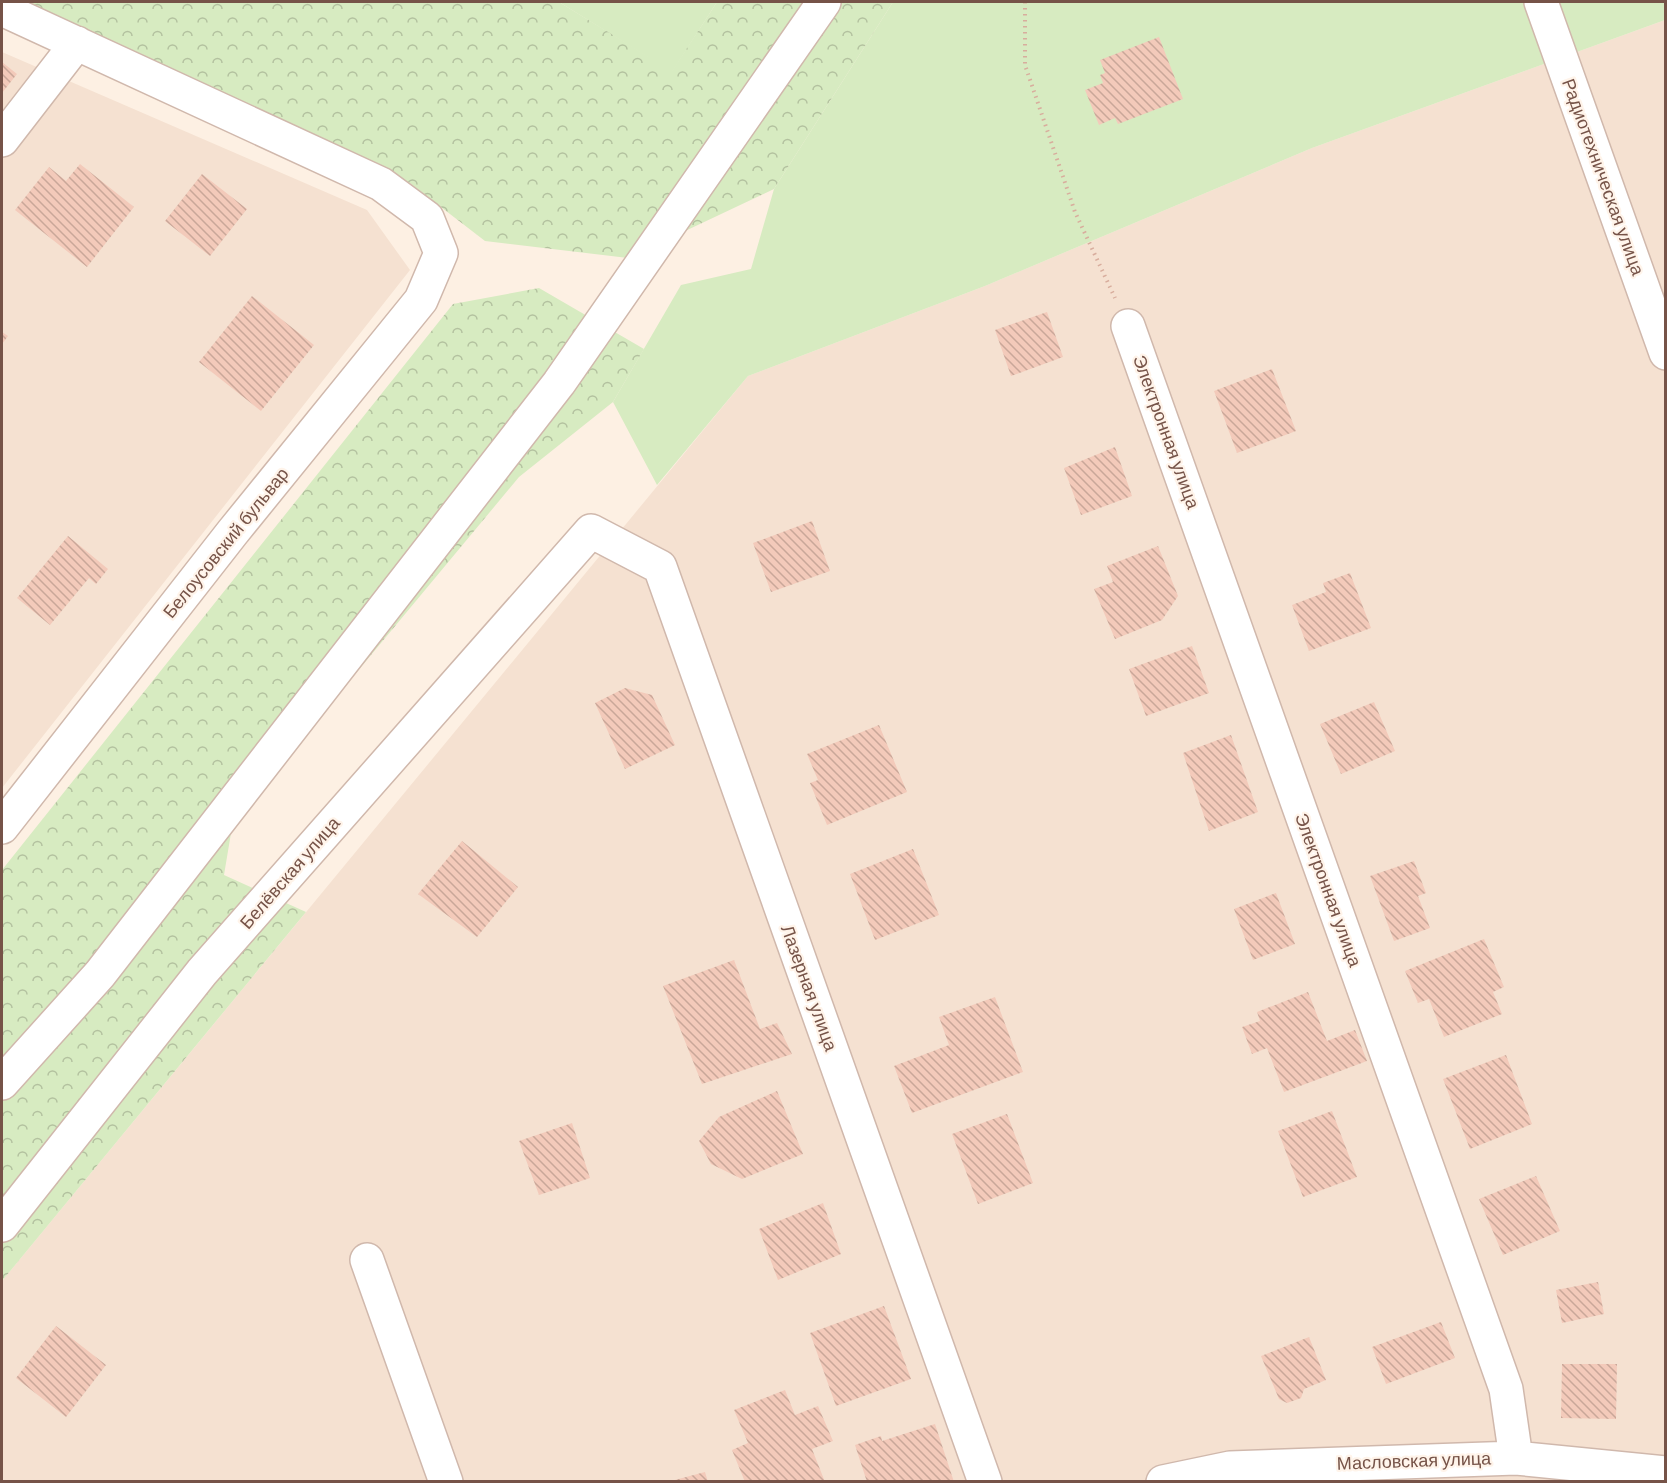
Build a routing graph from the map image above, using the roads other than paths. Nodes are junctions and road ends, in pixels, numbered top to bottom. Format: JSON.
{"nodes":[{"id":1,"x":824,"y":2,"type":"edge"},
{"id":2,"x":1541,"y":2,"type":"edge"},
{"id":3,"x":2,"y":9,"type":"edge"},
{"id":4,"x":77,"y":43,"type":"junction"},
{"id":5,"x":2,"y":140,"type":"edge"},
{"id":6,"x":1128,"y":326,"type":"road end"},
{"id":7,"x":1665,"y":353,"type":"edge"},
{"id":8,"x":591,"y":531,"type":"joint"},
{"id":9,"x":2,"y":827,"type":"edge"},
{"id":10,"x":2,"y":1083,"type":"edge"},
{"id":11,"x":2,"y":1225,"type":"edge"},
{"id":12,"x":367,"y":1260,"type":"dead end"},
{"id":13,"x":1516,"y":1458,"type":"junction"},
{"id":14,"x":1665,"y":1473,"type":"edge"},
{"id":15,"x":446,"y":1482,"type":"edge"},
{"id":16,"x":985,"y":1482,"type":"edge"},
{"id":17,"x":1163,"y":1482,"type":"edge"}],
"edges":[{"from":1,"to":10,"type":"street"},
{"from":2,"to":7,"type":"street","name":"Радиотехническая улица"},
{"from":3,"to":4,"type":"street"},
{"from":4,"to":5,"type":"street"},
{"from":4,"to":9,"type":"street","name":"Белоусовский бульвар"},
{"from":6,"to":13,"type":"street","name":"Электронная улица"},
{"from":8,"to":11,"type":"street","name":"Белёвская улица"},
{"from":8,"to":16,"type":"street","name":"Лазерная улица"},
{"from":12,"to":15,"type":"street"},
{"from":13,"to":14,"type":"street","name":"Масловская улица"},
{"from":13,"to":17,"type":"street","name":"Масловская улица"}]}
